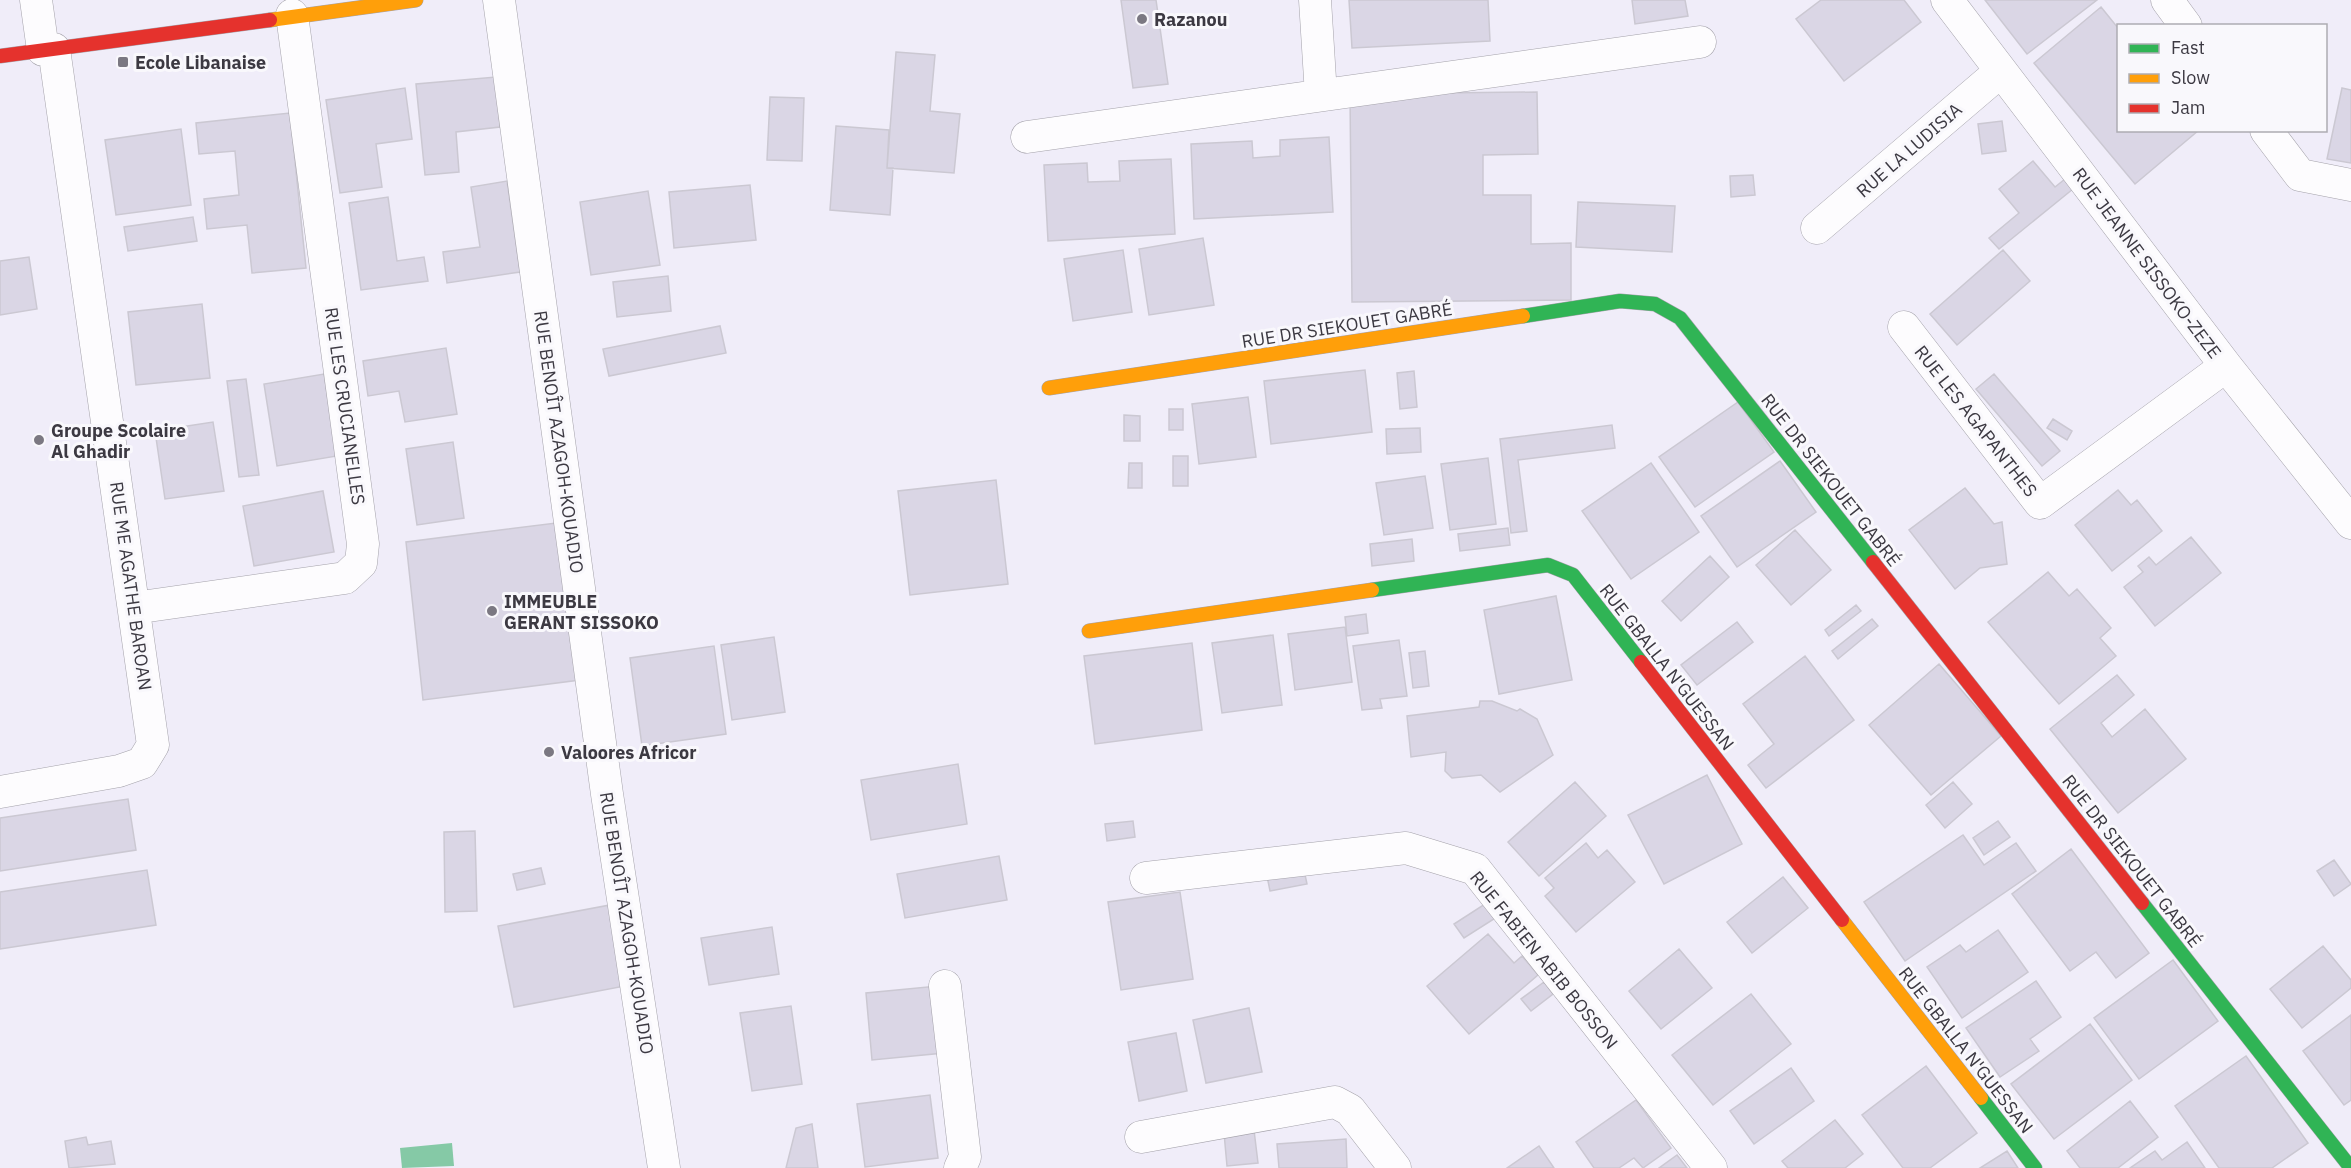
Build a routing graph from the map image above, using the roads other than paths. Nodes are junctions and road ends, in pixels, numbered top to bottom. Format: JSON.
{"nodes":[{"id":1,"x":36,"y":0,"type":"edge"},
{"id":2,"x":416,"y":0,"type":"edge"},
{"id":3,"x":499,"y":0,"type":"edge"},
{"id":4,"x":1316,"y":0,"type":"edge"},
{"id":5,"x":1947,"y":0,"type":"edge"},
{"id":6,"x":2167,"y":0,"type":"edge"},
{"id":7,"x":292,"y":15,"type":"junction"},
{"id":8,"x":2185,"y":24,"type":"edge"},
{"id":9,"x":1700,"y":42,"type":"dead end"},
{"id":10,"x":48,"y":50,"type":"junction"},
{"id":11,"x":0,"y":56,"type":"edge"},
{"id":12,"x":2001,"y":71,"type":"junction"},
{"id":13,"x":1321,"y":95,"type":"junction"},
{"id":14,"x":2268,"y":132,"type":"edge"},
{"id":15,"x":1027,"y":137,"type":"dead end"},
{"id":16,"x":2351,"y":185,"type":"edge"},
{"id":17,"x":1817,"y":228,"type":"dead end"},
{"id":18,"x":1904,"y":327,"type":"dead end"},
{"id":19,"x":2226,"y":366,"type":"junction"},
{"id":20,"x":1049,"y":388,"type":"dead end"},
{"id":21,"x":2351,"y":522,"type":"edge"},
{"id":22,"x":134,"y":608,"type":"junction"},
{"id":23,"x":1089,"y":631,"type":"dead end"},
{"id":24,"x":0,"y":792,"type":"edge"},
{"id":25,"x":1146,"y":878,"type":"dead end"},
{"id":26,"x":945,"y":986,"type":"dead end"},
{"id":27,"x":1141,"y":1137,"type":"dead end"},
{"id":28,"x":663,"y":1168,"type":"edge"},
{"id":29,"x":960,"y":1168,"type":"edge"},
{"id":30,"x":1395,"y":1168,"type":"edge"},
{"id":31,"x":1711,"y":1168,"type":"edge"},
{"id":32,"x":2035,"y":1168,"type":"edge"},
{"id":33,"x":2351,"y":1168,"type":"edge"}],
"edges":[{"from":1,"to":10,"type":"street","name":"RUE ME AGATHE BAROAN"},
{"from":2,"to":7,"type":"street"},
{"from":3,"to":28,"type":"street","name":"RUE BENOÎT AZAGOH-KOUADIO"},
{"from":4,"to":13,"type":"street"},
{"from":5,"to":12,"type":"street","name":"RUE JEANNE SISSOKO-ZEZE"},
{"from":6,"to":8,"type":"street"},
{"from":7,"to":10,"type":"street"},
{"from":7,"to":22,"type":"street","name":"RUE LES CRUCIANELLES"},
{"from":9,"to":13,"type":"street"},
{"from":10,"to":11,"type":"street"},
{"from":10,"to":22,"type":"street","name":"RUE ME AGATHE BAROAN"},
{"from":12,"to":17,"type":"street","name":"RUE LA LUDISIA"},
{"from":12,"to":19,"type":"street","name":"RUE JEANNE SISSOKO-ZEZE"},
{"from":13,"to":15,"type":"street"},
{"from":14,"to":16,"type":"street"},
{"from":18,"to":19,"type":"street","name":"RUE LES AGAPANTHES"},
{"from":19,"to":21,"type":"street","name":"RUE JEANNE SISSOKO-ZEZE"},
{"from":20,"to":33,"type":"street","name":"RUE DR SIEKOUET GABRÉ"},
{"from":22,"to":24,"type":"street","name":"RUE ME AGATHE BAROAN"},
{"from":23,"to":32,"type":"street","name":"RUE GBALLA N'GUESSAN"},
{"from":25,"to":31,"type":"street","name":"RUE FABIEN ABIB BOSSON"},
{"from":26,"to":29,"type":"street"},
{"from":27,"to":30,"type":"street"}]}
